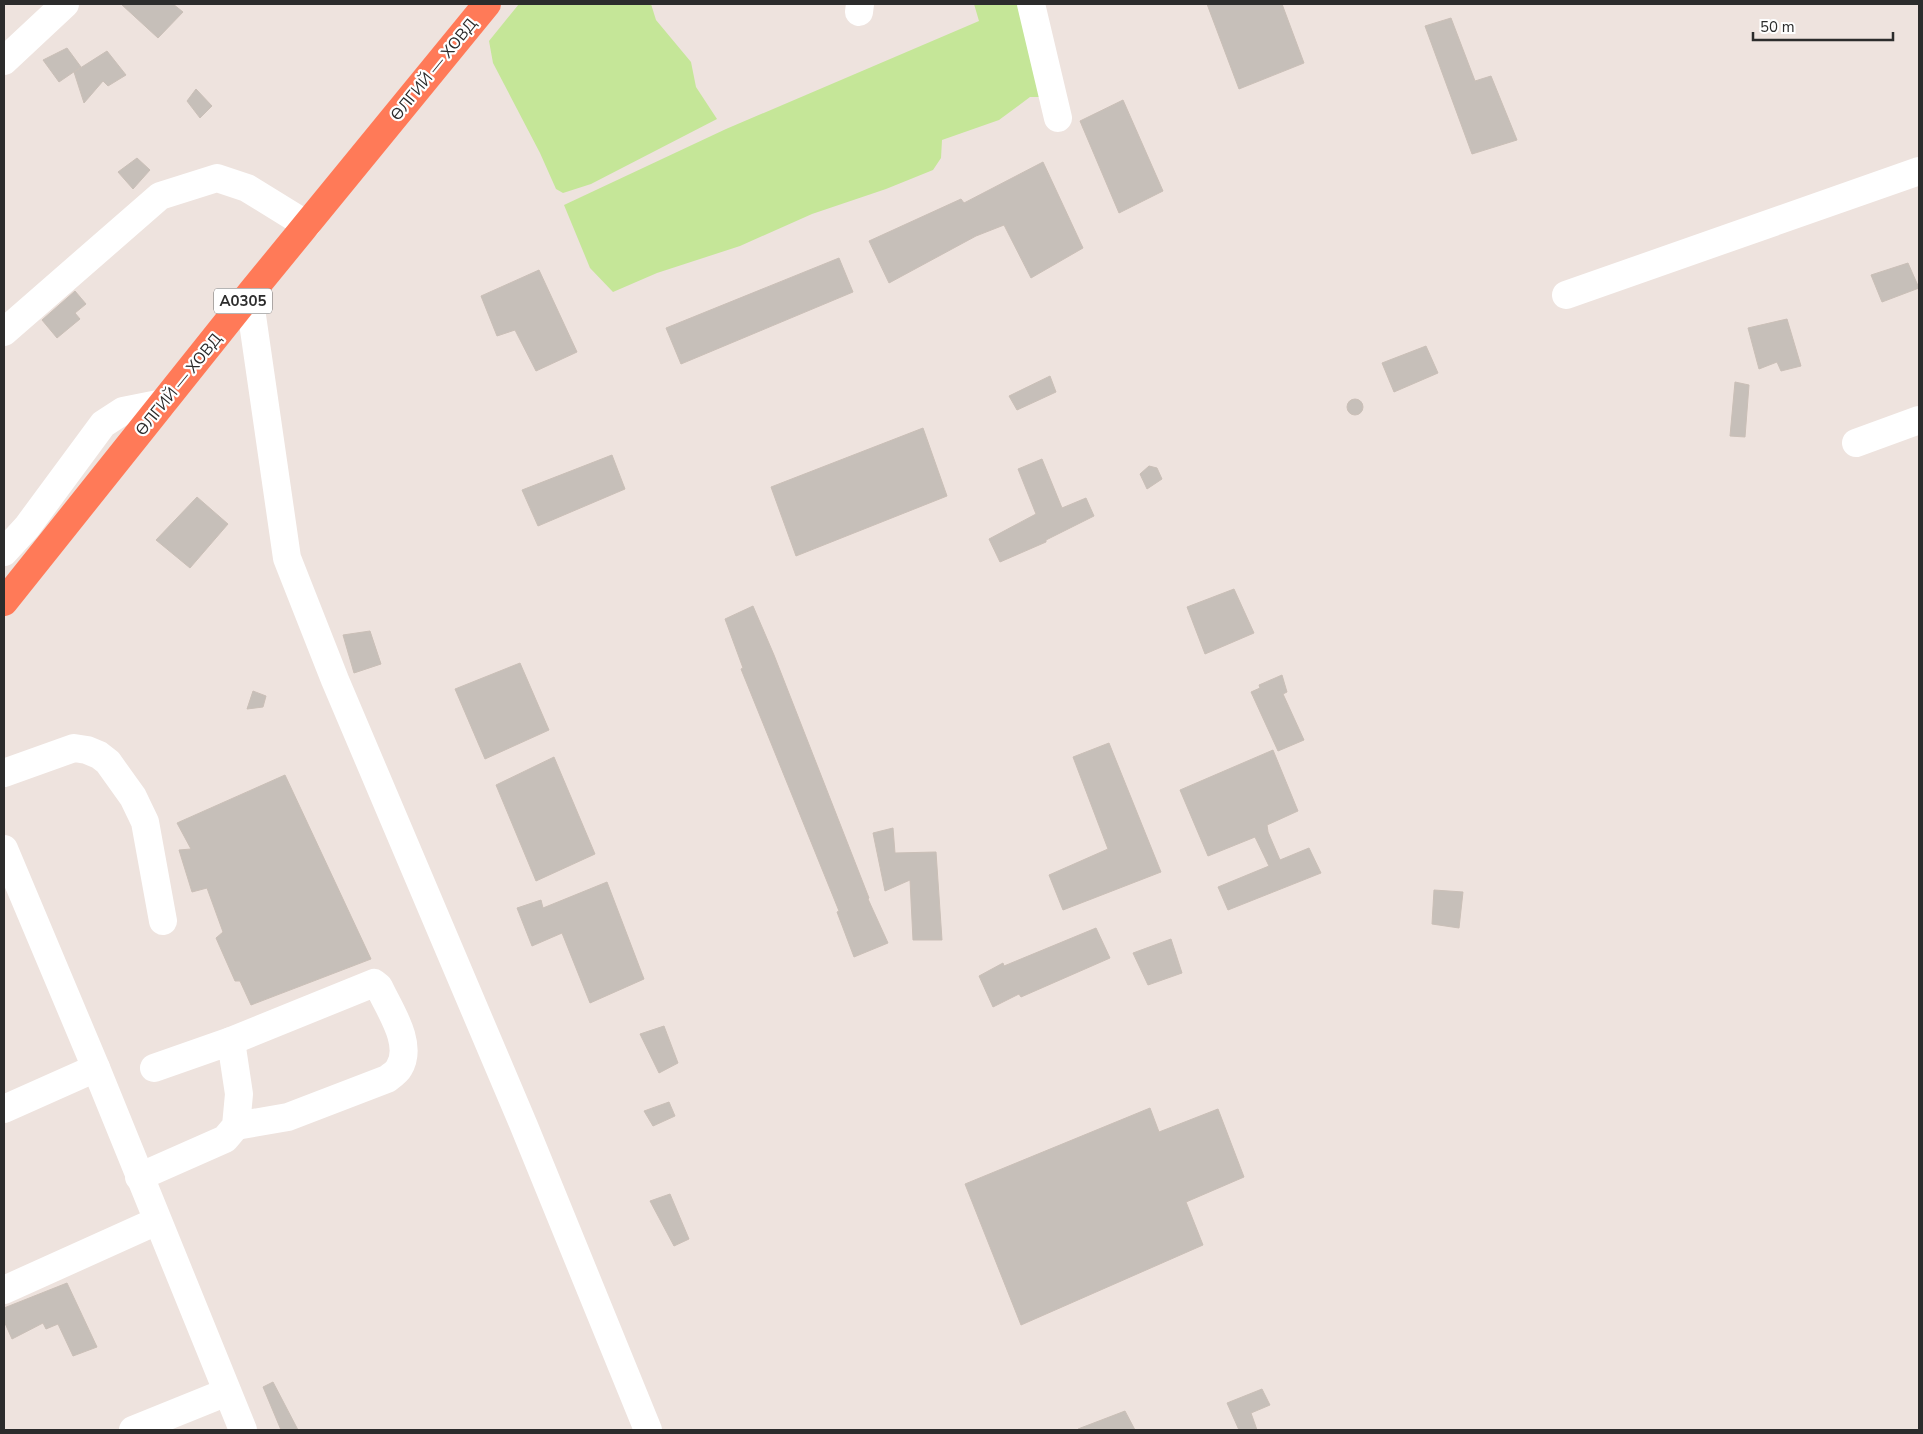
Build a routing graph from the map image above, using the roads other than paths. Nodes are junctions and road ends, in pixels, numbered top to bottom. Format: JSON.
{"nodes":[{"id":1,"x":65,"y":4,"type":"edge"},
{"id":2,"x":487,"y":4,"type":"edge"},
{"id":3,"x":1032,"y":4,"type":"edge"},
{"id":4,"x":4,"y":61,"type":"edge"},
{"id":5,"x":1058,"y":118,"type":"dead end"},
{"id":6,"x":1919,"y":171,"type":"edge"},
{"id":7,"x":307,"y":225,"type":"junction"},
{"id":8,"x":249,"y":295,"type":"junction"},
{"id":9,"x":1566,"y":295,"type":"dead end"},
{"id":10,"x":4,"y":332,"type":"edge"},
{"id":11,"x":163,"y":403,"type":"junction"},
{"id":12,"x":1919,"y":420,"type":"edge"},
{"id":13,"x":1856,"y":443,"type":"dead end"},
{"id":14,"x":4,"y":552,"type":"edge"},
{"id":15,"x":4,"y":602,"type":"edge"},
{"id":16,"x":4,"y":774,"type":"edge"},
{"id":17,"x":4,"y":849,"type":"edge"},
{"id":18,"x":163,"y":921,"type":"dead end"},
{"id":19,"x":232,"y":1041,"type":"junction"},
{"id":20,"x":96,"y":1068,"type":"junction"},
{"id":21,"x":154,"y":1068,"type":"dead end"},
{"id":22,"x":4,"y":1109,"type":"edge"},
{"id":23,"x":236,"y":1126,"type":"junction"},
{"id":24,"x":139,"y":1177,"type":"junction"},
{"id":25,"x":157,"y":1221,"type":"junction"},
{"id":26,"x":4,"y":1290,"type":"edge"},
{"id":27,"x":227,"y":1392,"type":"junction"},
{"id":28,"x":133,"y":1430,"type":"edge"},
{"id":29,"x":243,"y":1430,"type":"edge"},
{"id":30,"x":648,"y":1430,"type":"edge"}],
"edges":[{"from":1,"to":4,"type":"street"},
{"from":2,"to":7,"type":"highway","name":"ӨЛГИЙ — ХОВД","number":"A0305"},
{"from":3,"to":5,"type":"street"},
{"from":6,"to":9,"type":"street"},
{"from":7,"to":8,"type":"highway","name":"ӨЛГИЙ — ХОВД","number":"A0305"},
{"from":7,"to":10,"type":"street"},
{"from":8,"to":11,"type":"highway","name":"ӨЛГИЙ — ХОВД","number":"A0305"},
{"from":8,"to":30,"type":"street"},
{"from":11,"to":14,"type":"street"},
{"from":11,"to":15,"type":"highway","name":"ӨЛГИЙ — ХОВД","number":"A0305"},
{"from":12,"to":13,"type":"street"},
{"from":16,"to":18,"type":"street"},
{"from":17,"to":20,"type":"street"},
{"from":19,"to":21,"type":"street"},
{"from":19,"to":23,"type":"street"},
{"from":19,"to":23,"type":"street"},
{"from":20,"to":22,"type":"street"},
{"from":20,"to":24,"type":"street"},
{"from":23,"to":24,"type":"street"},
{"from":24,"to":25,"type":"street"},
{"from":25,"to":26,"type":"street"},
{"from":25,"to":27,"type":"street"},
{"from":27,"to":28,"type":"street"},
{"from":27,"to":29,"type":"street"}]}
